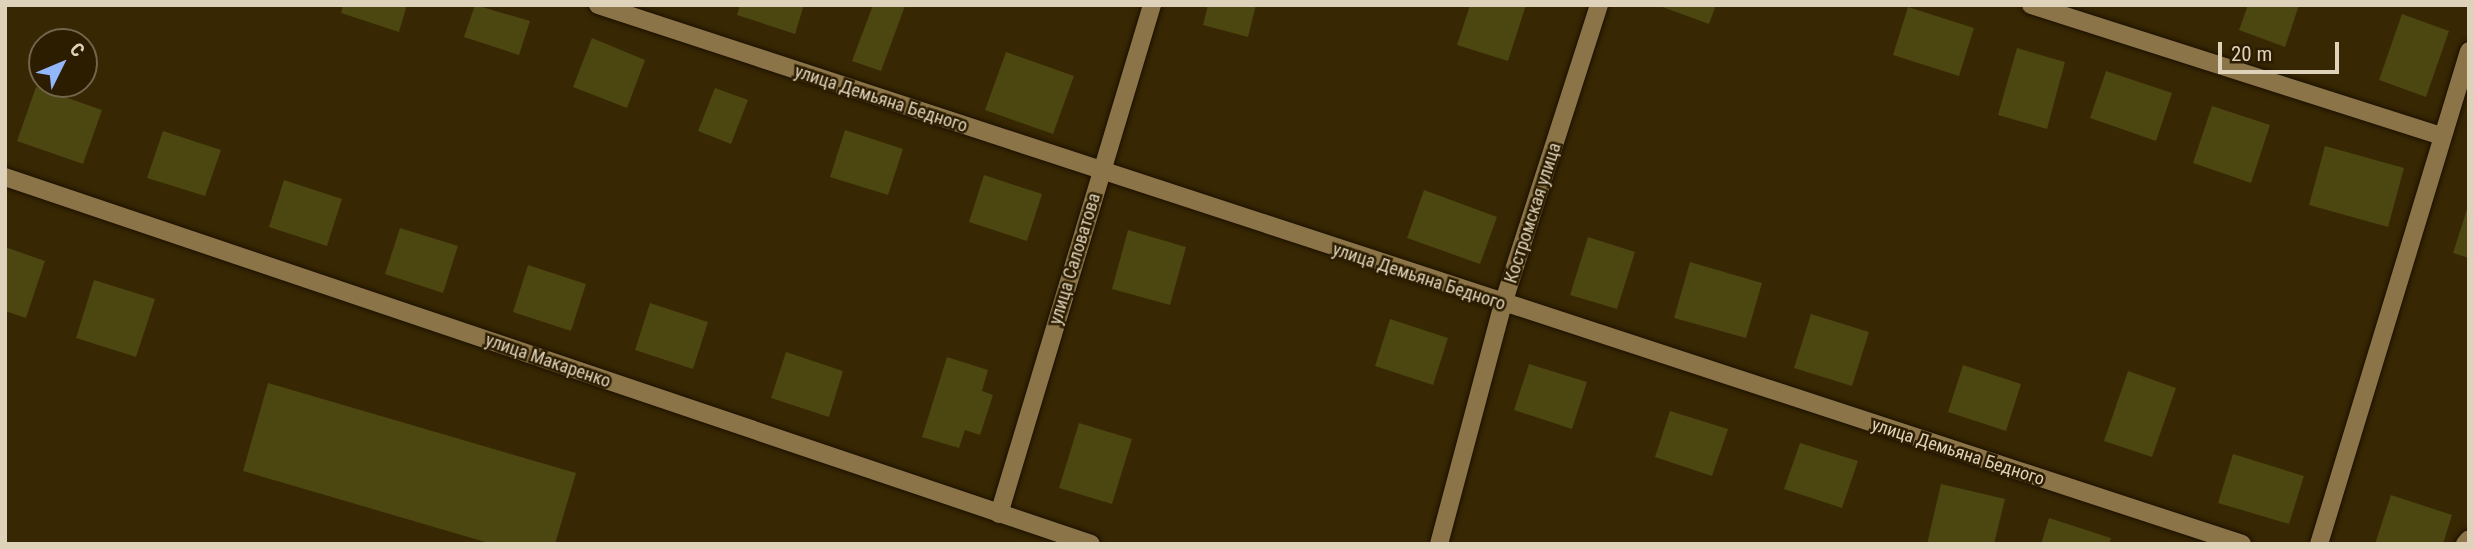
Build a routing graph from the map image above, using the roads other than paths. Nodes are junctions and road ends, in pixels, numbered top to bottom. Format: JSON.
{"nodes":[{"id":1,"x":598,"y":5,"type":"edge"},
{"id":2,"x":1152,"y":5,"type":"edge"},
{"id":3,"x":1599,"y":5,"type":"edge"},
{"id":4,"x":2031,"y":5,"type":"edge"},
{"id":5,"x":2469,"y":51,"type":"edge"},
{"id":6,"x":2441,"y":135,"type":"junction"},
{"id":7,"x":1101,"y":173,"type":"junction"},
{"id":8,"x":5,"y":177,"type":"edge"},
{"id":9,"x":1503,"y":304,"type":"junction"},
{"id":10,"x":999,"y":514,"type":"junction"},
{"id":11,"x":2469,"y":539,"type":"edge"},
{"id":12,"x":1091,"y":544,"type":"edge"},
{"id":13,"x":1439,"y":544,"type":"edge"},
{"id":14,"x":2242,"y":544,"type":"edge"},
{"id":15,"x":2319,"y":544,"type":"edge"},
{"id":16,"x":2465,"y":544,"type":"edge"}],
"edges":[{"from":1,"to":7,"type":"street","name":"улица Демьяна Бедного"},
{"from":2,"to":7,"type":"street","name":"улица Саловатова"},
{"from":3,"to":9,"type":"street","name":"Костромская улица"},
{"from":4,"to":6,"type":"street"},
{"from":5,"to":6,"type":"street"},
{"from":6,"to":15,"type":"street"},
{"from":7,"to":9,"type":"street","name":"улица Демьяна Бедного"},
{"from":7,"to":10,"type":"street","name":"улица Саловатова"},
{"from":8,"to":10,"type":"street","name":"улица Макаренко"},
{"from":9,"to":13,"type":"street","name":"Костромская улица"},
{"from":9,"to":14,"type":"street","name":"улица Демьяна Бедного"},
{"from":10,"to":12,"type":"street","name":"улица Макаренко"},
{"from":11,"to":16,"type":"street"}]}
